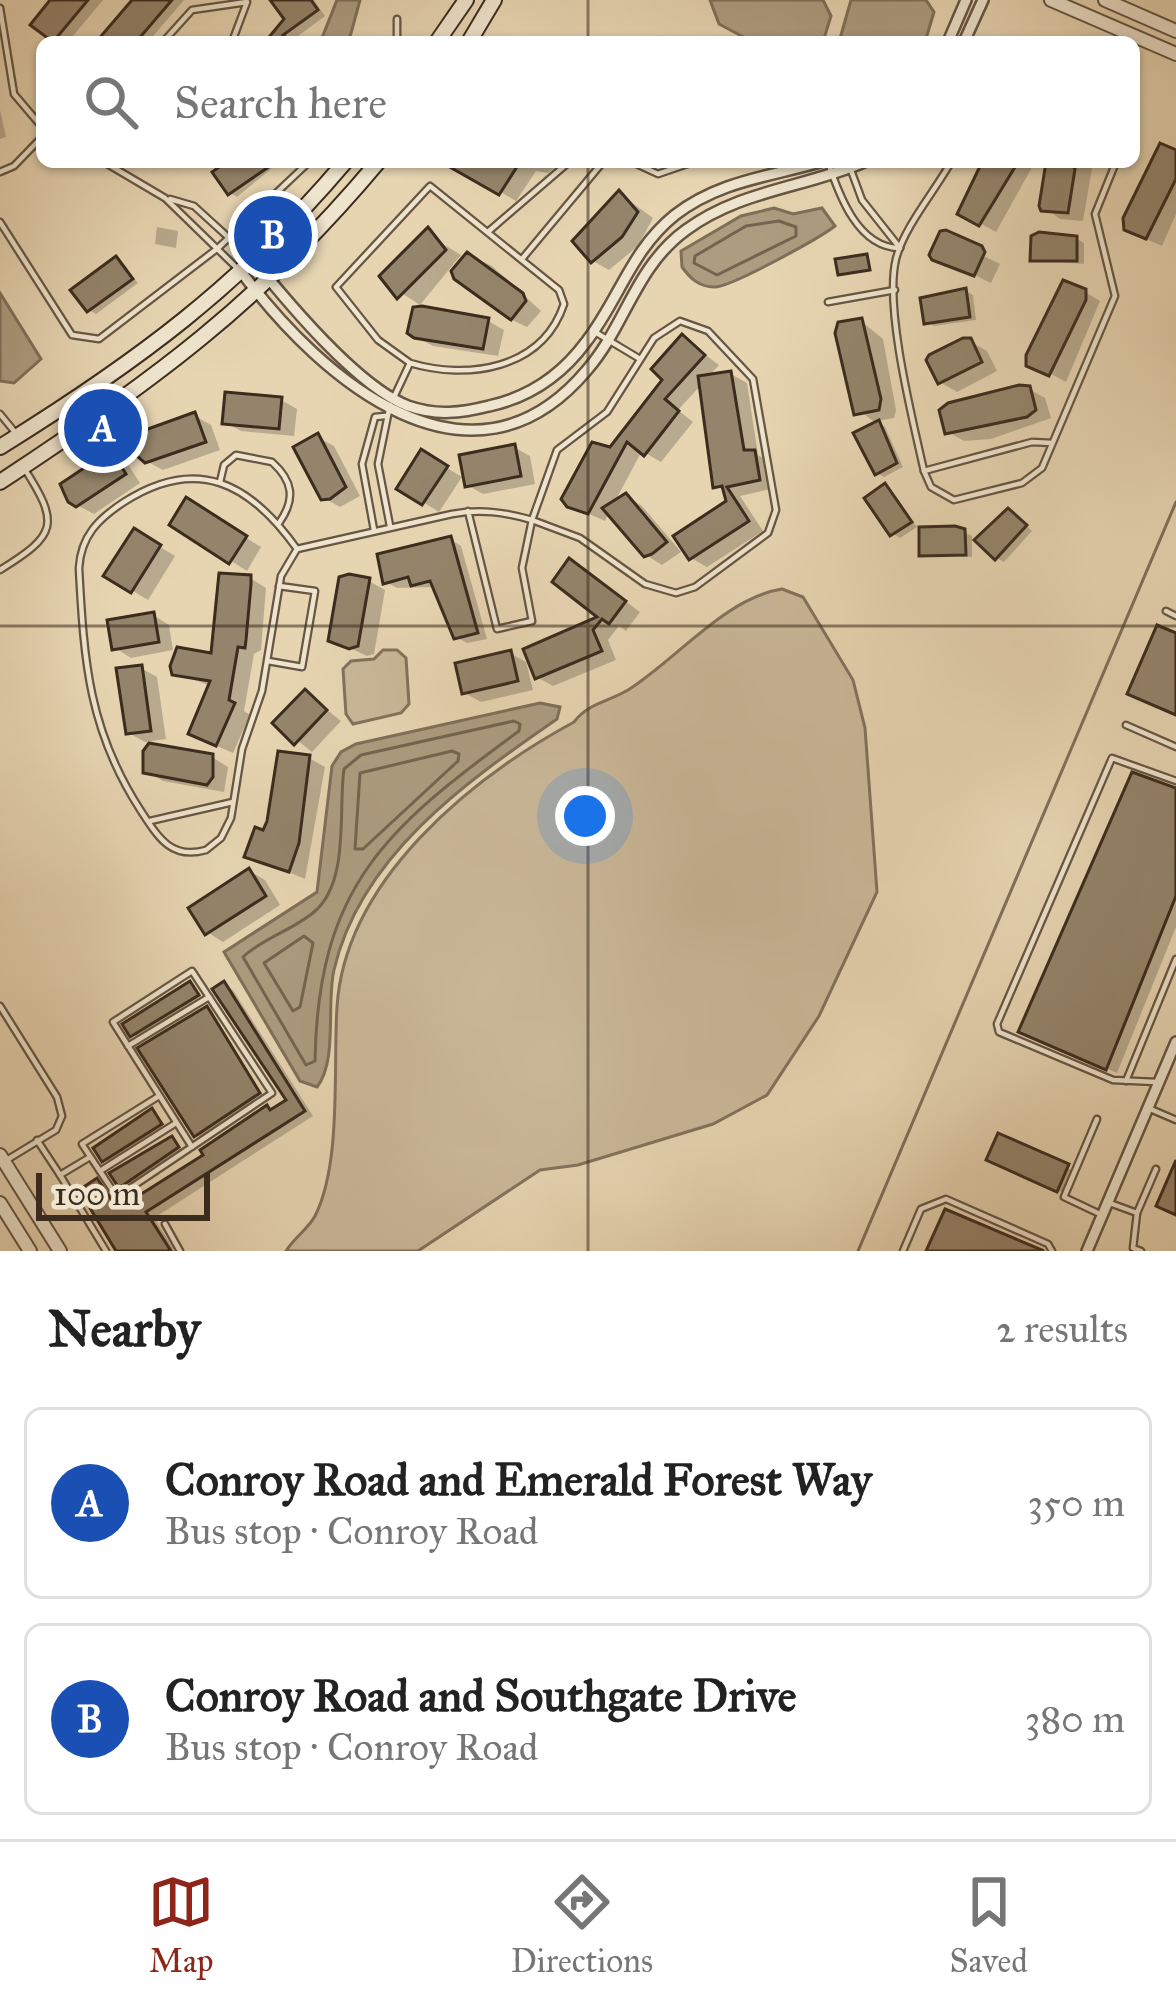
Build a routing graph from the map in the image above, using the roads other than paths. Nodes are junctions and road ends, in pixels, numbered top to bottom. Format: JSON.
{"nodes":[{"id":1,"x":466,"y":0,"type":"edge"},
{"id":2,"x":494,"y":0,"type":"edge"},
{"id":3,"x":966,"y":0,"type":"edge"},
{"id":4,"x":983,"y":0,"type":"edge"},
{"id":5,"x":1051,"y":0,"type":"edge"},
{"id":6,"x":1105,"y":0,"type":"edge"},
{"id":7,"x":0,"y":8,"type":"edge"},
{"id":8,"x":398,"y":19,"type":"dead end"},
{"id":9,"x":1176,"y":31,"type":"edge"},
{"id":10,"x":168,"y":36,"type":"edge"},
{"id":11,"x":234,"y":36,"type":"edge"},
{"id":12,"x":398,"y":36,"type":"edge"},
{"id":13,"x":441,"y":36,"type":"edge"},
{"id":14,"x":473,"y":36,"type":"edge"},
{"id":15,"x":951,"y":36,"type":"edge"},
{"id":16,"x":967,"y":36,"type":"edge"},
{"id":17,"x":1134,"y":36,"type":"edge"},
{"id":18,"x":1140,"y":38,"type":"edge"},
{"id":19,"x":1176,"y":54,"type":"edge"},
{"id":20,"x":36,"y":120,"type":"edge"},
{"id":21,"x":36,"y":142,"type":"edge"},
{"id":22,"x":114,"y":168,"type":"edge"},
{"id":23,"x":303,"y":168,"type":"edge"},
{"id":24,"x":340,"y":168,"type":"edge"},
{"id":25,"x":373,"y":168,"type":"edge"},
{"id":26,"x":562,"y":168,"type":"edge"},
{"id":27,"x":598,"y":168,"type":"edge"},
{"id":28,"x":645,"y":168,"type":"edge"},
{"id":29,"x":676,"y":168,"type":"edge"},
{"id":30,"x":798,"y":168,"type":"edge"},
{"id":31,"x":828,"y":168,"type":"edge"},
{"id":32,"x":843,"y":168,"type":"edge"},
{"id":33,"x":850,"y":168,"type":"edge"},
{"id":34,"x":947,"y":168,"type":"edge"},
{"id":35,"x":1114,"y":168,"type":"edge"},
{"id":36,"x":0,"y":172,"type":"edge"},
{"id":37,"x":832,"y":174,"type":"junction"},
{"id":38,"x":165,"y":198,"type":"junction"},
{"id":39,"x":0,"y":222,"type":"edge"},
{"id":40,"x":488,"y":231,"type":"junction"},
{"id":41,"x":230,"y":235,"type":"junction"},
{"id":42,"x":218,"y":248,"type":"junction"},
{"id":43,"x":900,"y":248,"type":"junction"},
{"id":44,"x":522,"y":259,"type":"junction"},
{"id":45,"x":255,"y":262,"type":"junction"},
{"id":46,"x":243,"y":274,"type":"junction"},
{"id":47,"x":271,"y":282,"type":"junction"},
{"id":48,"x":895,"y":290,"type":"junction"},
{"id":49,"x":257,"y":294,"type":"junction"},
{"id":50,"x":828,"y":302,"type":"dead end"},
{"id":51,"x":595,"y":332,"type":"junction"},
{"id":52,"x":608,"y":339,"type":"junction"},
{"id":53,"x":640,"y":359,"type":"junction"},
{"id":54,"x":410,"y":362,"type":"junction"},
{"id":55,"x":394,"y":398,"type":"junction"},
{"id":56,"x":0,"y":414,"type":"edge"},
{"id":57,"x":386,"y":414,"type":"junction"},
{"id":58,"x":18,"y":436,"type":"junction"},
{"id":59,"x":1053,"y":443,"type":"junction"},
{"id":60,"x":0,"y":449,"type":"edge"},
{"id":61,"x":23,"y":467,"type":"junction"},
{"id":62,"x":924,"y":471,"type":"junction"},
{"id":63,"x":0,"y":482,"type":"edge"},
{"id":64,"x":220,"y":482,"type":"junction"},
{"id":65,"x":468,"y":511,"type":"junction"},
{"id":66,"x":532,"y":520,"type":"junction"},
{"id":67,"x":279,"y":523,"type":"junction"},
{"id":68,"x":390,"y":526,"type":"junction"},
{"id":69,"x":374,"y":530,"type":"junction"},
{"id":70,"x":297,"y":549,"type":"junction"},
{"id":71,"x":0,"y":570,"type":"edge"},
{"id":72,"x":280,"y":586,"type":"junction"},
{"id":73,"x":1166,"y":611,"type":"dead end"},
{"id":74,"x":1176,"y":616,"type":"edge"},
{"id":75,"x":268,"y":661,"type":"junction"},
{"id":76,"x":1126,"y":725,"type":"dead end"},
{"id":77,"x":1176,"y":747,"type":"edge"},
{"id":78,"x":1176,"y":781,"type":"edge"},
{"id":79,"x":232,"y":802,"type":"junction"},
{"id":80,"x":148,"y":821,"type":"junction"},
{"id":81,"x":1176,"y":959,"type":"edge"},
{"id":82,"x":209,"y":997,"type":"junction"},
{"id":83,"x":0,"y":1006,"type":"edge"},
{"id":84,"x":1176,"y":1042,"type":"edge"},
{"id":85,"x":128,"y":1046,"type":"junction"},
{"id":86,"x":1126,"y":1081,"type":"junction"},
{"id":87,"x":1159,"y":1082,"type":"junction"},
{"id":88,"x":159,"y":1096,"type":"junction"},
{"id":89,"x":1148,"y":1108,"type":"junction"},
{"id":90,"x":1097,"y":1119,"type":"dead end"},
{"id":91,"x":1176,"y":1120,"type":"edge"},
{"id":92,"x":176,"y":1123,"type":"junction"},
{"id":93,"x":37,"y":1140,"type":"junction"},
{"id":94,"x":192,"y":1148,"type":"junction"},
{"id":95,"x":90,"y":1157,"type":"junction"},
{"id":96,"x":1,"y":1160,"type":"edge"},
{"id":97,"x":1156,"y":1169,"type":"dead end"},
{"id":98,"x":100,"y":1171,"type":"junction"},
{"id":99,"x":60,"y":1175,"type":"junction"},
{"id":100,"x":1108,"y":1202,"type":"junction"},
{"id":101,"x":0,"y":1204,"type":"edge"},
{"id":102,"x":1138,"y":1213,"type":"junction"},
{"id":103,"x":1102,"y":1215,"type":"junction"},
{"id":104,"x":165,"y":1224,"type":"dead end"},
{"id":105,"x":30,"y":1251,"type":"edge"},
{"id":106,"x":60,"y":1251,"type":"edge"},
{"id":107,"x":106,"y":1251,"type":"edge"},
{"id":108,"x":180,"y":1251,"type":"edge"},
{"id":109,"x":903,"y":1251,"type":"edge"},
{"id":110,"x":1052,"y":1251,"type":"edge"},
{"id":111,"x":1087,"y":1251,"type":"edge"},
{"id":112,"x":1141,"y":1251,"type":"edge"}],
"edges":[{"from":1,"to":13,"type":"main road"},
{"from":2,"to":14,"type":"main road"},
{"from":3,"to":15,"type":"street"},
{"from":4,"to":16,"type":"street"},
{"from":5,"to":17,"type":"street"},
{"from":6,"to":9,"type":"street"},
{"from":7,"to":20,"type":"lane"},
{"from":8,"to":12,"type":"lane"},
{"from":10,"to":11,"type":"lane"},
{"from":18,"to":19,"type":"street"},
{"from":21,"to":36,"type":"lane"},
{"from":22,"to":38,"type":"lane"},
{"from":23,"to":41,"type":"lane"},
{"from":24,"to":45,"type":"main road"},
{"from":25,"to":47,"type":"main road"},
{"from":26,"to":40,"type":"lane"},
{"from":27,"to":44,"type":"lane"},
{"from":28,"to":29,"type":"lane"},
{"from":30,"to":51,"type":"street"},
{"from":31,"to":37,"type":"lane"},
{"from":32,"to":37,"type":"street"},
{"from":33,"to":43,"type":"lane"},
{"from":34,"to":43,"type":"lane"},
{"from":35,"to":59,"type":"lane"},
{"from":37,"to":43,"type":"lane"},
{"from":37,"to":52,"type":"street"},
{"from":38,"to":41,"type":"lane"},
{"from":38,"to":42,"type":"lane"},
{"from":39,"to":42,"type":"lane"},
{"from":40,"to":44,"type":"lane"},
{"from":40,"to":54,"type":"lane"},
{"from":41,"to":42,"type":"lane"},
{"from":41,"to":45,"type":"lane"},
{"from":42,"to":46,"type":"lane"},
{"from":43,"to":48,"type":"lane"},
{"from":44,"to":54,"type":"lane"},
{"from":45,"to":46,"type":"main road"},
{"from":45,"to":47,"type":"street"},
{"from":46,"to":49,"type":"street"},
{"from":46,"to":58,"type":"main road"},
{"from":47,"to":49,"type":"main road"},
{"from":47,"to":55,"type":"street"},
{"from":48,"to":50,"type":"lane"},
{"from":48,"to":62,"type":"lane"},
{"from":49,"to":57,"type":"street"},
{"from":49,"to":61,"type":"main road"},
{"from":51,"to":52,"type":"lane"},
{"from":51,"to":55,"type":"street"},
{"from":52,"to":53,"type":"lane"},
{"from":52,"to":57,"type":"street"},
{"from":53,"to":66,"type":"lane"},
{"from":53,"to":66,"type":"lane"},
{"from":54,"to":55,"type":"lane"},
{"from":55,"to":57,"type":"lane"},
{"from":56,"to":58,"type":"lane"},
{"from":57,"to":68,"type":"lane"},
{"from":57,"to":69,"type":"lane"},
{"from":58,"to":60,"type":"main road"},
{"from":58,"to":61,"type":"main road"},
{"from":59,"to":62,"type":"lane"},
{"from":59,"to":62,"type":"lane"},
{"from":60,"to":61,"type":"main road"},
{"from":61,"to":63,"type":"main road"},
{"from":61,"to":71,"type":"lane"},
{"from":64,"to":67,"type":"lane"},
{"from":64,"to":67,"type":"lane"},
{"from":64,"to":80,"type":"lane"},
{"from":65,"to":66,"type":"lane"},
{"from":65,"to":66,"type":"lane"},
{"from":65,"to":68,"type":"lane"},
{"from":67,"to":70,"type":"lane"},
{"from":68,"to":69,"type":"lane"},
{"from":69,"to":70,"type":"lane"},
{"from":70,"to":72,"type":"lane"},
{"from":72,"to":75,"type":"lane"},
{"from":72,"to":75,"type":"lane"},
{"from":73,"to":74,"type":"lane"},
{"from":75,"to":79,"type":"lane"},
{"from":76,"to":77,"type":"lane"},
{"from":78,"to":86,"type":"lane"},
{"from":79,"to":80,"type":"lane"},
{"from":79,"to":80,"type":"lane"},
{"from":81,"to":86,"type":"lane"},
{"from":82,"to":85,"type":"lane"},
{"from":82,"to":85,"type":"lane"},
{"from":82,"to":94,"type":"lane"},
{"from":83,"to":93,"type":"lane"},
{"from":84,"to":87,"type":"street"},
{"from":85,"to":88,"type":"lane"},
{"from":86,"to":87,"type":"lane"},
{"from":87,"to":89,"type":"street"},
{"from":88,"to":92,"type":"lane"},
{"from":88,"to":95,"type":"lane"},
{"from":89,"to":91,"type":"lane"},
{"from":89,"to":100,"type":"street"},
{"from":90,"to":103,"type":"lane"},
{"from":92,"to":94,"type":"lane"},
{"from":92,"to":98,"type":"lane"},
{"from":93,"to":96,"type":"lane"},
{"from":93,"to":99,"type":"lane"},
{"from":94,"to":98,"type":"lane"},
{"from":95,"to":98,"type":"lane"},
{"from":95,"to":99,"type":"lane"},
{"from":96,"to":106,"type":"street"},
{"from":97,"to":102,"type":"lane"},
{"from":99,"to":107,"type":"lane"},
{"from":100,"to":102,"type":"lane"},
{"from":100,"to":103,"type":"street"},
{"from":101,"to":105,"type":"street"},
{"from":102,"to":112,"type":"lane"},
{"from":103,"to":111,"type":"street"},
{"from":104,"to":108,"type":"lane"},
{"from":109,"to":110,"type":"lane"}]}
